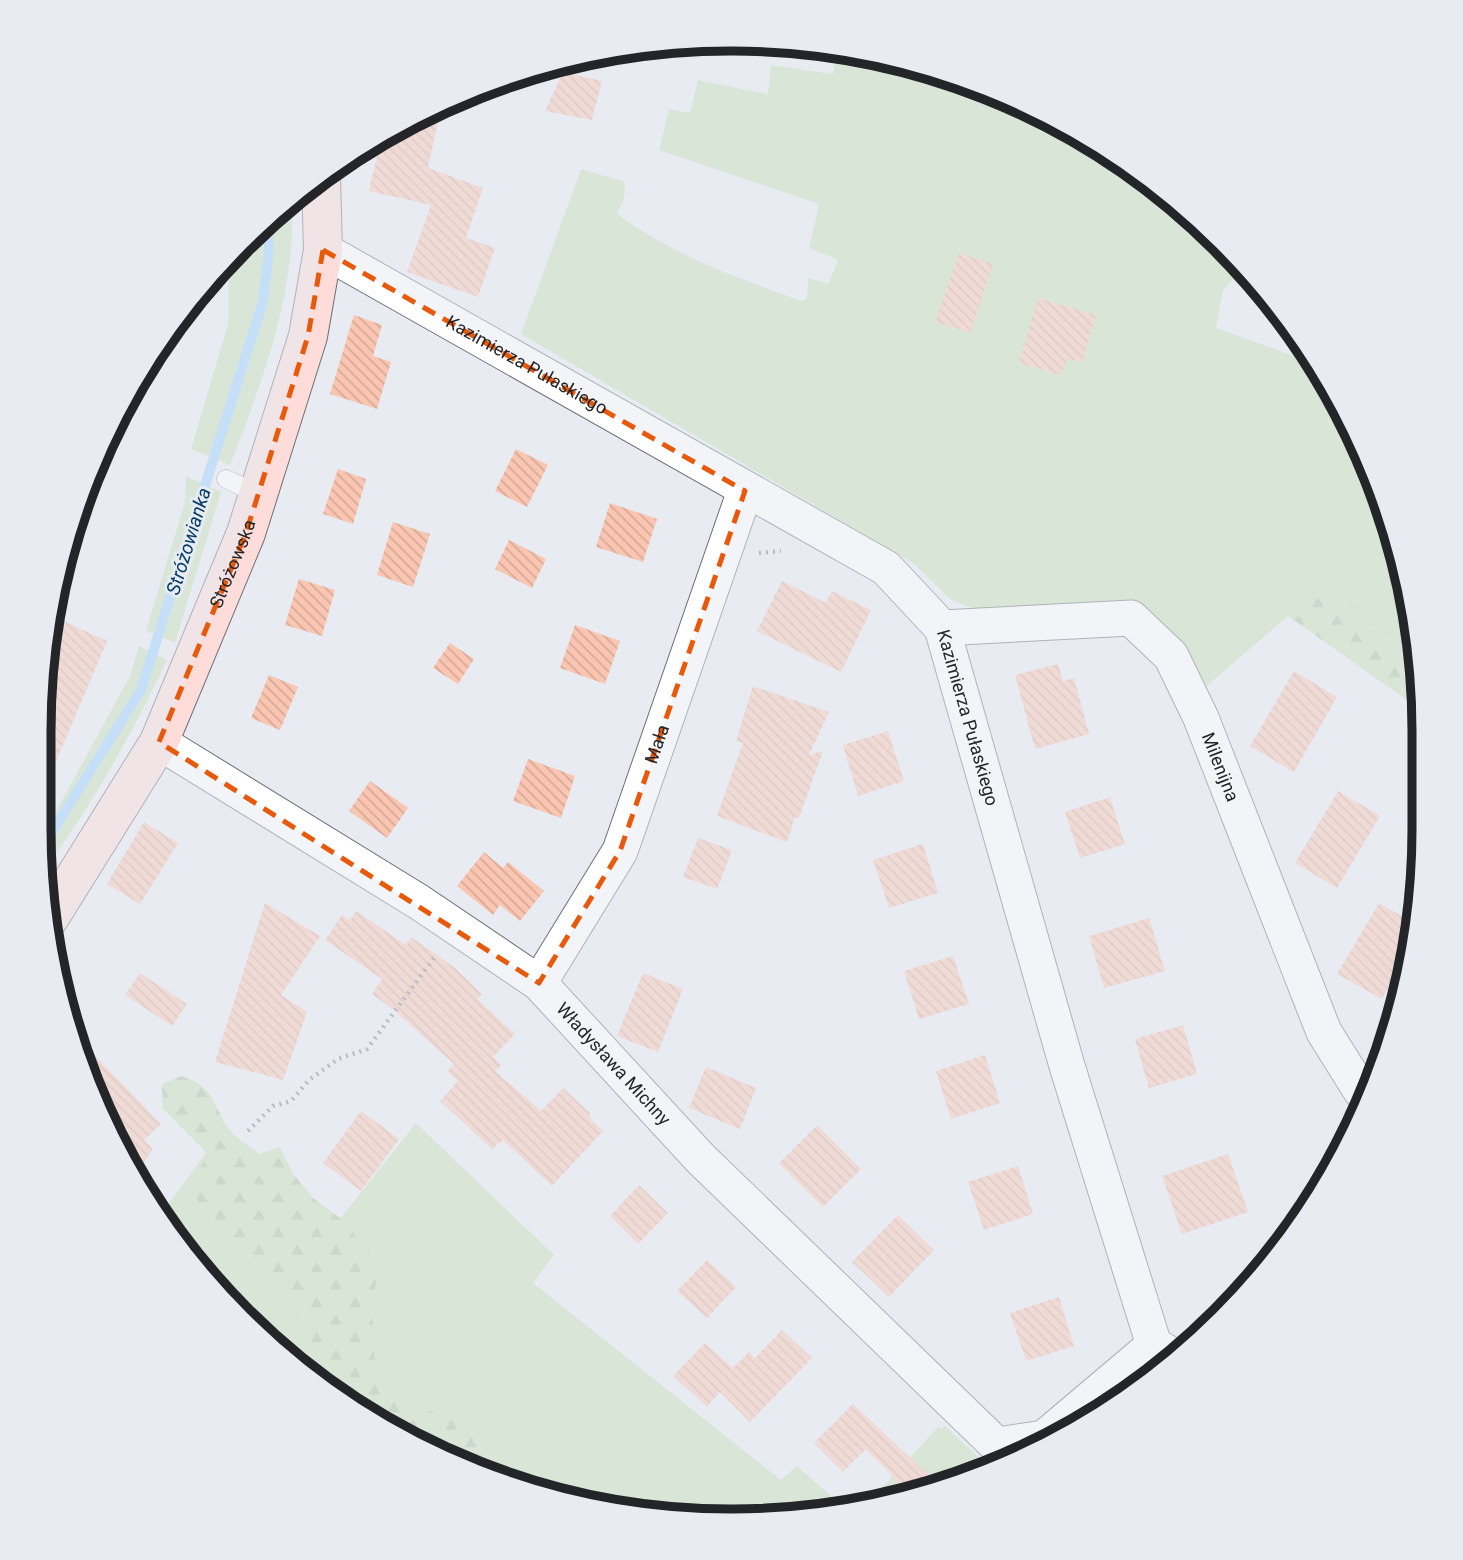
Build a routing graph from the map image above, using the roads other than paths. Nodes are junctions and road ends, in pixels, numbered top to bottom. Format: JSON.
{"nodes":[{"id":1,"x":321,"y":188,"type":"edge"},
{"id":2,"x":323,"y":250,"type":"junction"},
{"id":3,"x":745,"y":491,"type":"junction"},
{"id":4,"x":942,"y":628,"type":"junction"},
{"id":5,"x":159,"y":742,"type":"junction"},
{"id":6,"x":56,"y":907,"type":"edge"},
{"id":7,"x":539,"y":983,"type":"junction"},
{"id":8,"x":1360,"y":1089,"type":"edge"},
{"id":9,"x":1164,"y":1350,"type":"edge"},
{"id":10,"x":1069,"y":1419,"type":"edge"},
{"id":11,"x":1004,"y":1452,"type":"edge"}],
"edges":[{"from":1,"to":2,"type":"main road","name":"Stróżowska"},
{"from":2,"to":3,"type":"street","name":"Kazimierza Pułaskiego"},
{"from":2,"to":5,"type":"main road","name":"Stróżowska"},
{"from":3,"to":4,"type":"street","name":"Kazimierza Pułaskiego"},
{"from":3,"to":7,"type":"street","name":"Mała"},
{"from":4,"to":8,"type":"street","name":"Milenijna"},
{"from":4,"to":9,"type":"street","name":"Kazimierza Pułaskiego"},
{"from":5,"to":6,"type":"main road","name":"Stróżowska"},
{"from":5,"to":7,"type":"street","name":"Władysława Michny"},
{"from":7,"to":11,"type":"street","name":"Władysława Michny"},
{"from":9,"to":10,"type":"street","name":"Kazimierza Pułaskiego"}]}
